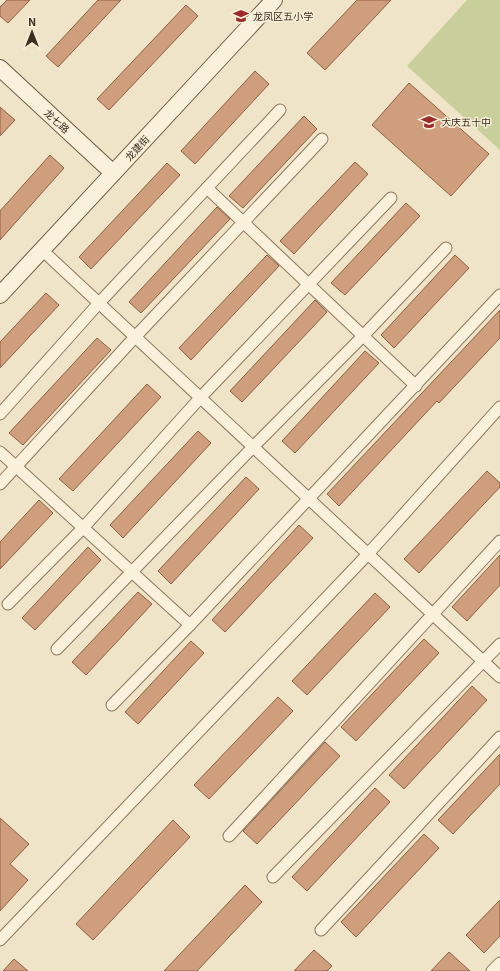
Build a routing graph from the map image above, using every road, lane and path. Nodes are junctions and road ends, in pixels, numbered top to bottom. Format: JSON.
{"nodes":[{"id":1,"x":274,"y":0,"type":"edge"},
{"id":2,"x":0,"y":68,"type":"edge"},
{"id":3,"x":280,"y":110,"type":"dead end"},
{"id":4,"x":322,"y":139,"type":"dead end"},
{"id":5,"x":113,"y":173,"type":"junction"},
{"id":6,"x":207,"y":188,"type":"junction"},
{"id":7,"x":391,"y":198,"type":"dead end"},
{"id":8,"x":244,"y":223,"type":"junction"},
{"id":9,"x":446,"y":248,"type":"dead end"},
{"id":10,"x":42,"y":250,"type":"junction"},
{"id":11,"x":308,"y":284,"type":"junction"},
{"id":12,"x":3,"y":287,"type":"edge"},
{"id":13,"x":500,"y":295,"type":"edge"},
{"id":14,"x":99,"y":304,"type":"junction"},
{"id":15,"x":363,"y":336,"type":"junction"},
{"id":16,"x":135,"y":337,"type":"junction"},
{"id":17,"x":416,"y":386,"type":"junction"},
{"id":18,"x":200,"y":398,"type":"junction"},
{"id":19,"x":500,"y":407,"type":"edge"},
{"id":20,"x":0,"y":414,"type":"edge"},
{"id":21,"x":253,"y":447,"type":"junction"},
{"id":22,"x":0,"y":452,"type":"edge"},
{"id":23,"x":16,"y":467,"type":"junction"},
{"id":24,"x":0,"y":484,"type":"edge"},
{"id":25,"x":308,"y":498,"type":"junction"},
{"id":26,"x":83,"y":528,"type":"junction"},
{"id":27,"x":500,"y":541,"type":"edge"},
{"id":28,"x":368,"y":554,"type":"junction"},
{"id":29,"x":132,"y":572,"type":"junction"},
{"id":30,"x":8,"y":604,"type":"dead end"},
{"id":31,"x":433,"y":615,"type":"junction"},
{"id":32,"x":190,"y":626,"type":"junction"},
{"id":33,"x":500,"y":644,"type":"edge"},
{"id":34,"x":57,"y":649,"type":"dead end"},
{"id":35,"x":484,"y":662,"type":"junction"},
{"id":36,"x":500,"y":677,"type":"edge"},
{"id":37,"x":112,"y":705,"type":"dead end"},
{"id":38,"x":500,"y":737,"type":"edge"},
{"id":39,"x":229,"y":836,"type":"dead end"},
{"id":40,"x":273,"y":877,"type":"dead end"},
{"id":41,"x":320,"y":930,"type":"dead end"},
{"id":42,"x":0,"y":940,"type":"edge"},
{"id":43,"x":500,"y":963,"type":"edge"},
{"id":44,"x":492,"y":971,"type":"edge"}],
"edges":[{"from":1,"to":5,"type":"street","name":"龙建街"},
{"from":2,"to":5,"type":"street","name":"龙七路"},
{"from":3,"to":6,"type":"street"},
{"from":4,"to":8,"type":"street"},
{"from":5,"to":10,"type":"street","name":"龙建街"},
{"from":6,"to":8,"type":"street"},
{"from":6,"to":14,"type":"street"},
{"from":7,"to":11,"type":"street"},
{"from":8,"to":11,"type":"street"},
{"from":8,"to":16,"type":"street"},
{"from":9,"to":15,"type":"street"},
{"from":10,"to":12,"type":"street","name":"龙建街"},
{"from":10,"to":14,"type":"street"},
{"from":11,"to":15,"type":"street"},
{"from":11,"to":18,"type":"street"},
{"from":13,"to":17,"type":"street"},
{"from":14,"to":16,"type":"street"},
{"from":14,"to":20,"type":"street"},
{"from":15,"to":17,"type":"street"},
{"from":15,"to":21,"type":"street"},
{"from":16,"to":18,"type":"street"},
{"from":16,"to":23,"type":"street"},
{"from":17,"to":25,"type":"street"},
{"from":18,"to":21,"type":"street"},
{"from":18,"to":26,"type":"street"},
{"from":19,"to":28,"type":"street"},
{"from":21,"to":25,"type":"street"},
{"from":21,"to":29,"type":"street"},
{"from":22,"to":23,"type":"street"},
{"from":23,"to":24,"type":"street"},
{"from":23,"to":26,"type":"street"},
{"from":25,"to":28,"type":"street"},
{"from":25,"to":32,"type":"street"},
{"from":26,"to":29,"type":"street"},
{"from":26,"to":30,"type":"street"},
{"from":27,"to":31,"type":"street"},
{"from":28,"to":31,"type":"street"},
{"from":28,"to":42,"type":"street"},
{"from":29,"to":32,"type":"street"},
{"from":29,"to":34,"type":"street"},
{"from":31,"to":35,"type":"street"},
{"from":31,"to":39,"type":"street"},
{"from":32,"to":37,"type":"street"},
{"from":33,"to":35,"type":"street"},
{"from":35,"to":36,"type":"street"},
{"from":35,"to":40,"type":"street"},
{"from":38,"to":41,"type":"street"},
{"from":43,"to":44,"type":"street"}]}
